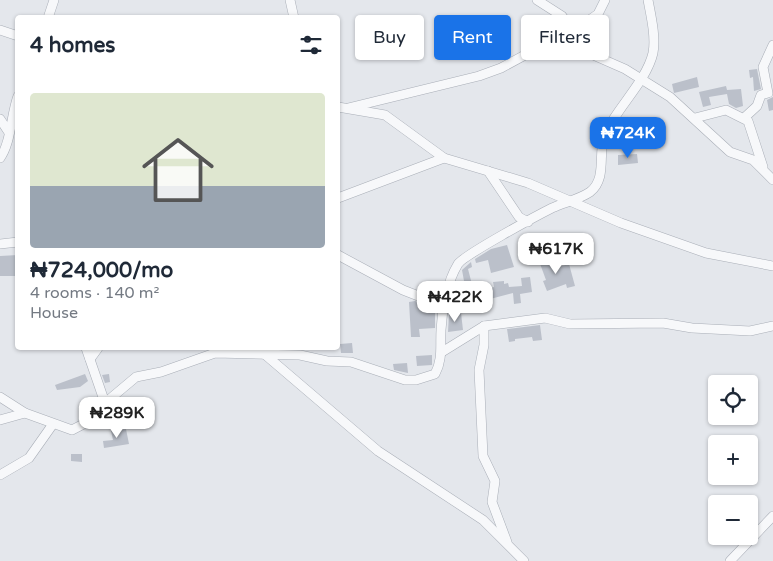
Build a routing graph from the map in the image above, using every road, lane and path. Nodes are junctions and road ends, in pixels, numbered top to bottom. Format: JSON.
{"nodes":[{"id":1,"x":54,"y":0,"type":"edge"},
{"id":2,"x":290,"y":0,"type":"edge"},
{"id":3,"x":537,"y":0,"type":"edge"},
{"id":4,"x":605,"y":0,"type":"edge"},
{"id":5,"x":648,"y":0,"type":"edge"},
{"id":6,"x":49,"y":15,"type":"edge"},
{"id":7,"x":293,"y":15,"type":"edge"},
{"id":8,"x":560,"y":15,"type":"edge"},
{"id":9,"x":596,"y":15,"type":"edge"},
{"id":10,"x":0,"y":30,"type":"edge"},
{"id":11,"x":15,"y":35,"type":"edge"},
{"id":12,"x":773,"y":45,"type":"edge"},
{"id":13,"x":521,"y":57,"type":"edge"},
{"id":14,"x":602,"y":60,"type":"edge"},
{"id":15,"x":641,"y":77,"type":"junction"},
{"id":16,"x":15,"y":106,"type":"edge"},
{"id":17,"x":340,"y":108,"type":"edge"},
{"id":18,"x":348,"y":108,"type":"junction"},
{"id":19,"x":694,"y":118,"type":"junction"},
{"id":20,"x":744,"y":118,"type":"junction"},
{"id":21,"x":0,"y":119,"type":"edge"},
{"id":22,"x":8,"y":131,"type":"junction"},
{"id":23,"x":0,"y":158,"type":"edge"},
{"id":24,"x":444,"y":158,"type":"junction"},
{"id":25,"x":764,"y":170,"type":"junction"},
{"id":26,"x":488,"y":171,"type":"junction"},
{"id":27,"x":773,"y":180,"type":"edge"},
{"id":28,"x":340,"y":197,"type":"edge"},
{"id":29,"x":572,"y":202,"type":"junction"},
{"id":30,"x":519,"y":217,"type":"junction"},
{"id":31,"x":528,"y":222,"type":"junction"},
{"id":32,"x":516,"y":229,"type":"junction"},
{"id":33,"x":15,"y":242,"type":"edge"},
{"id":34,"x":0,"y":244,"type":"edge"},
{"id":35,"x":340,"y":256,"type":"edge"},
{"id":36,"x":773,"y":266,"type":"edge"},
{"id":37,"x":444,"y":306,"type":"junction"},
{"id":38,"x":484,"y":326,"type":"junction"},
{"id":39,"x":773,"y":326,"type":"edge"},
{"id":40,"x":87,"y":350,"type":"edge"},
{"id":41,"x":97,"y":350,"type":"edge"},
{"id":42,"x":259,"y":350,"type":"edge"},
{"id":43,"x":442,"y":352,"type":"junction"},
{"id":44,"x":90,"y":359,"type":"junction"},
{"id":45,"x":0,"y":397,"type":"edge"},
{"id":46,"x":104,"y":403,"type":"junction"},
{"id":47,"x":25,"y":413,"type":"junction"},
{"id":48,"x":0,"y":420,"type":"edge"},
{"id":49,"x":54,"y":424,"type":"junction"},
{"id":50,"x":0,"y":475,"type":"edge"},
{"id":51,"x":773,"y":516,"type":"edge"},
{"id":52,"x":508,"y":545,"type":"junction"},
{"id":53,"x":524,"y":561,"type":"edge"},
{"id":54,"x":730,"y":561,"type":"edge"}],
"edges":[{"from":1,"to":6,"type":"street"},
{"from":2,"to":7,"type":"street"},
{"from":3,"to":8,"type":"street"},
{"from":4,"to":9,"type":"street"},
{"from":5,"to":15,"type":"street"},
{"from":10,"to":11,"type":"street"},
{"from":12,"to":20,"type":"street"},
{"from":13,"to":18,"type":"street"},
{"from":14,"to":15,"type":"street"},
{"from":15,"to":19,"type":"street"},
{"from":15,"to":29,"type":"street"},
{"from":16,"to":22,"type":"street"},
{"from":17,"to":18,"type":"street"},
{"from":18,"to":24,"type":"street"},
{"from":19,"to":20,"type":"street"},
{"from":19,"to":25,"type":"street"},
{"from":20,"to":25,"type":"street"},
{"from":21,"to":22,"type":"street"},
{"from":22,"to":23,"type":"street"},
{"from":24,"to":26,"type":"street"},
{"from":24,"to":28,"type":"street"},
{"from":25,"to":27,"type":"street"},
{"from":26,"to":29,"type":"street"},
{"from":26,"to":30,"type":"street"},
{"from":29,"to":31,"type":"street"},
{"from":29,"to":36,"type":"street"},
{"from":30,"to":31,"type":"street"},
{"from":30,"to":32,"type":"street"},
{"from":31,"to":32,"type":"street"},
{"from":32,"to":37,"type":"street"},
{"from":33,"to":34,"type":"street"},
{"from":35,"to":37,"type":"street"},
{"from":37,"to":43,"type":"street"},
{"from":38,"to":39,"type":"street"},
{"from":38,"to":43,"type":"street"},
{"from":38,"to":52,"type":"street"},
{"from":40,"to":44,"type":"street"},
{"from":41,"to":44,"type":"street"},
{"from":42,"to":43,"type":"street"},
{"from":42,"to":46,"type":"street"},
{"from":42,"to":52,"type":"street"},
{"from":44,"to":46,"type":"street"},
{"from":45,"to":47,"type":"street"},
{"from":46,"to":49,"type":"street"},
{"from":47,"to":48,"type":"street"},
{"from":47,"to":49,"type":"street"},
{"from":49,"to":50,"type":"street"},
{"from":51,"to":54,"type":"street"},
{"from":52,"to":53,"type":"street"}]}
